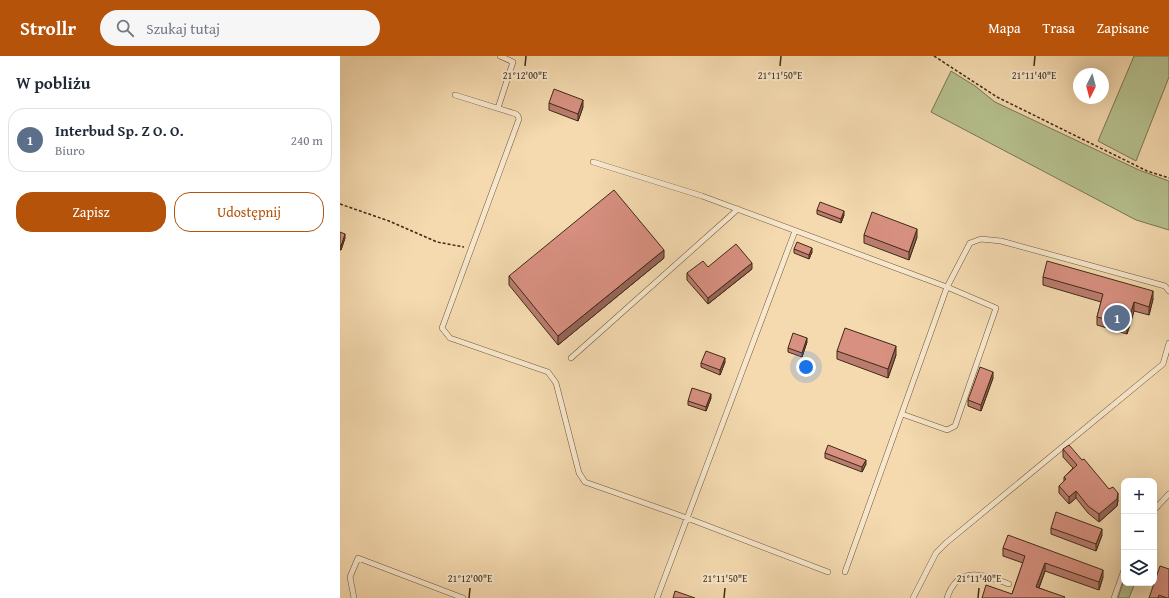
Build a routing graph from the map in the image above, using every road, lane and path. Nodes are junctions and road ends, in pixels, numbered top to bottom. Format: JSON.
{"nodes":[{"id":1,"x":500,"y":56,"type":"edge"},
{"id":2,"x":934,"y":56,"type":"edge"},
{"id":3,"x":455,"y":95,"type":"dead end"},
{"id":4,"x":498,"y":108,"type":"junction"},
{"id":5,"x":593,"y":162,"type":"dead end"},
{"id":6,"x":1169,"y":178,"type":"edge"},
{"id":7,"x":340,"y":204,"type":"edge"},
{"id":8,"x":738,"y":209,"type":"junction"},
{"id":9,"x":795,"y":231,"type":"junction"},
{"id":10,"x":471,"y":248,"type":"junction"},
{"id":11,"x":947,"y":287,"type":"junction"},
{"id":12,"x":1169,"y":291,"type":"edge"},
{"id":13,"x":1169,"y":343,"type":"edge"},
{"id":14,"x":571,"y":358,"type":"dead end"},
{"id":15,"x":902,"y":414,"type":"junction"},
{"id":16,"x":1169,"y":494,"type":"edge"},
{"id":17,"x":1157,"y":507,"type":"edge"},
{"id":18,"x":687,"y":518,"type":"junction"},
{"id":19,"x":828,"y":572,"type":"dead end"},
{"id":20,"x":845,"y":572,"type":"dead end"},
{"id":21,"x":1121,"y":578,"type":"edge"},
{"id":22,"x":1009,"y":584,"type":"dead end"},
{"id":23,"x":354,"y":598,"type":"edge"},
{"id":24,"x":463,"y":598,"type":"edge"},
{"id":25,"x":657,"y":598,"type":"edge"},
{"id":26,"x":913,"y":598,"type":"edge"},
{"id":27,"x":947,"y":598,"type":"edge"},
{"id":28,"x":1114,"y":598,"type":"edge"}],
"edges":[{"from":1,"to":4,"type":"lane"},
{"from":2,"to":6,"type":"path"},
{"from":3,"to":4,"type":"lane"},
{"from":4,"to":10,"type":"lane"},
{"from":5,"to":8,"type":"lane"},
{"from":7,"to":10,"type":"path"},
{"from":8,"to":9,"type":"lane"},
{"from":8,"to":14,"type":"lane"},
{"from":9,"to":11,"type":"lane"},
{"from":9,"to":18,"type":"lane"},
{"from":10,"to":18,"type":"lane"},
{"from":11,"to":12,"type":"lane"},
{"from":11,"to":15,"type":"lane"},
{"from":11,"to":15,"type":"lane"},
{"from":13,"to":26,"type":"lane"},
{"from":15,"to":20,"type":"lane"},
{"from":16,"to":17,"type":"lane"},
{"from":18,"to":19,"type":"lane"},
{"from":18,"to":25,"type":"lane"},
{"from":21,"to":28,"type":"lane"},
{"from":22,"to":27,"type":"lane"},
{"from":23,"to":24,"type":"lane"}]}
